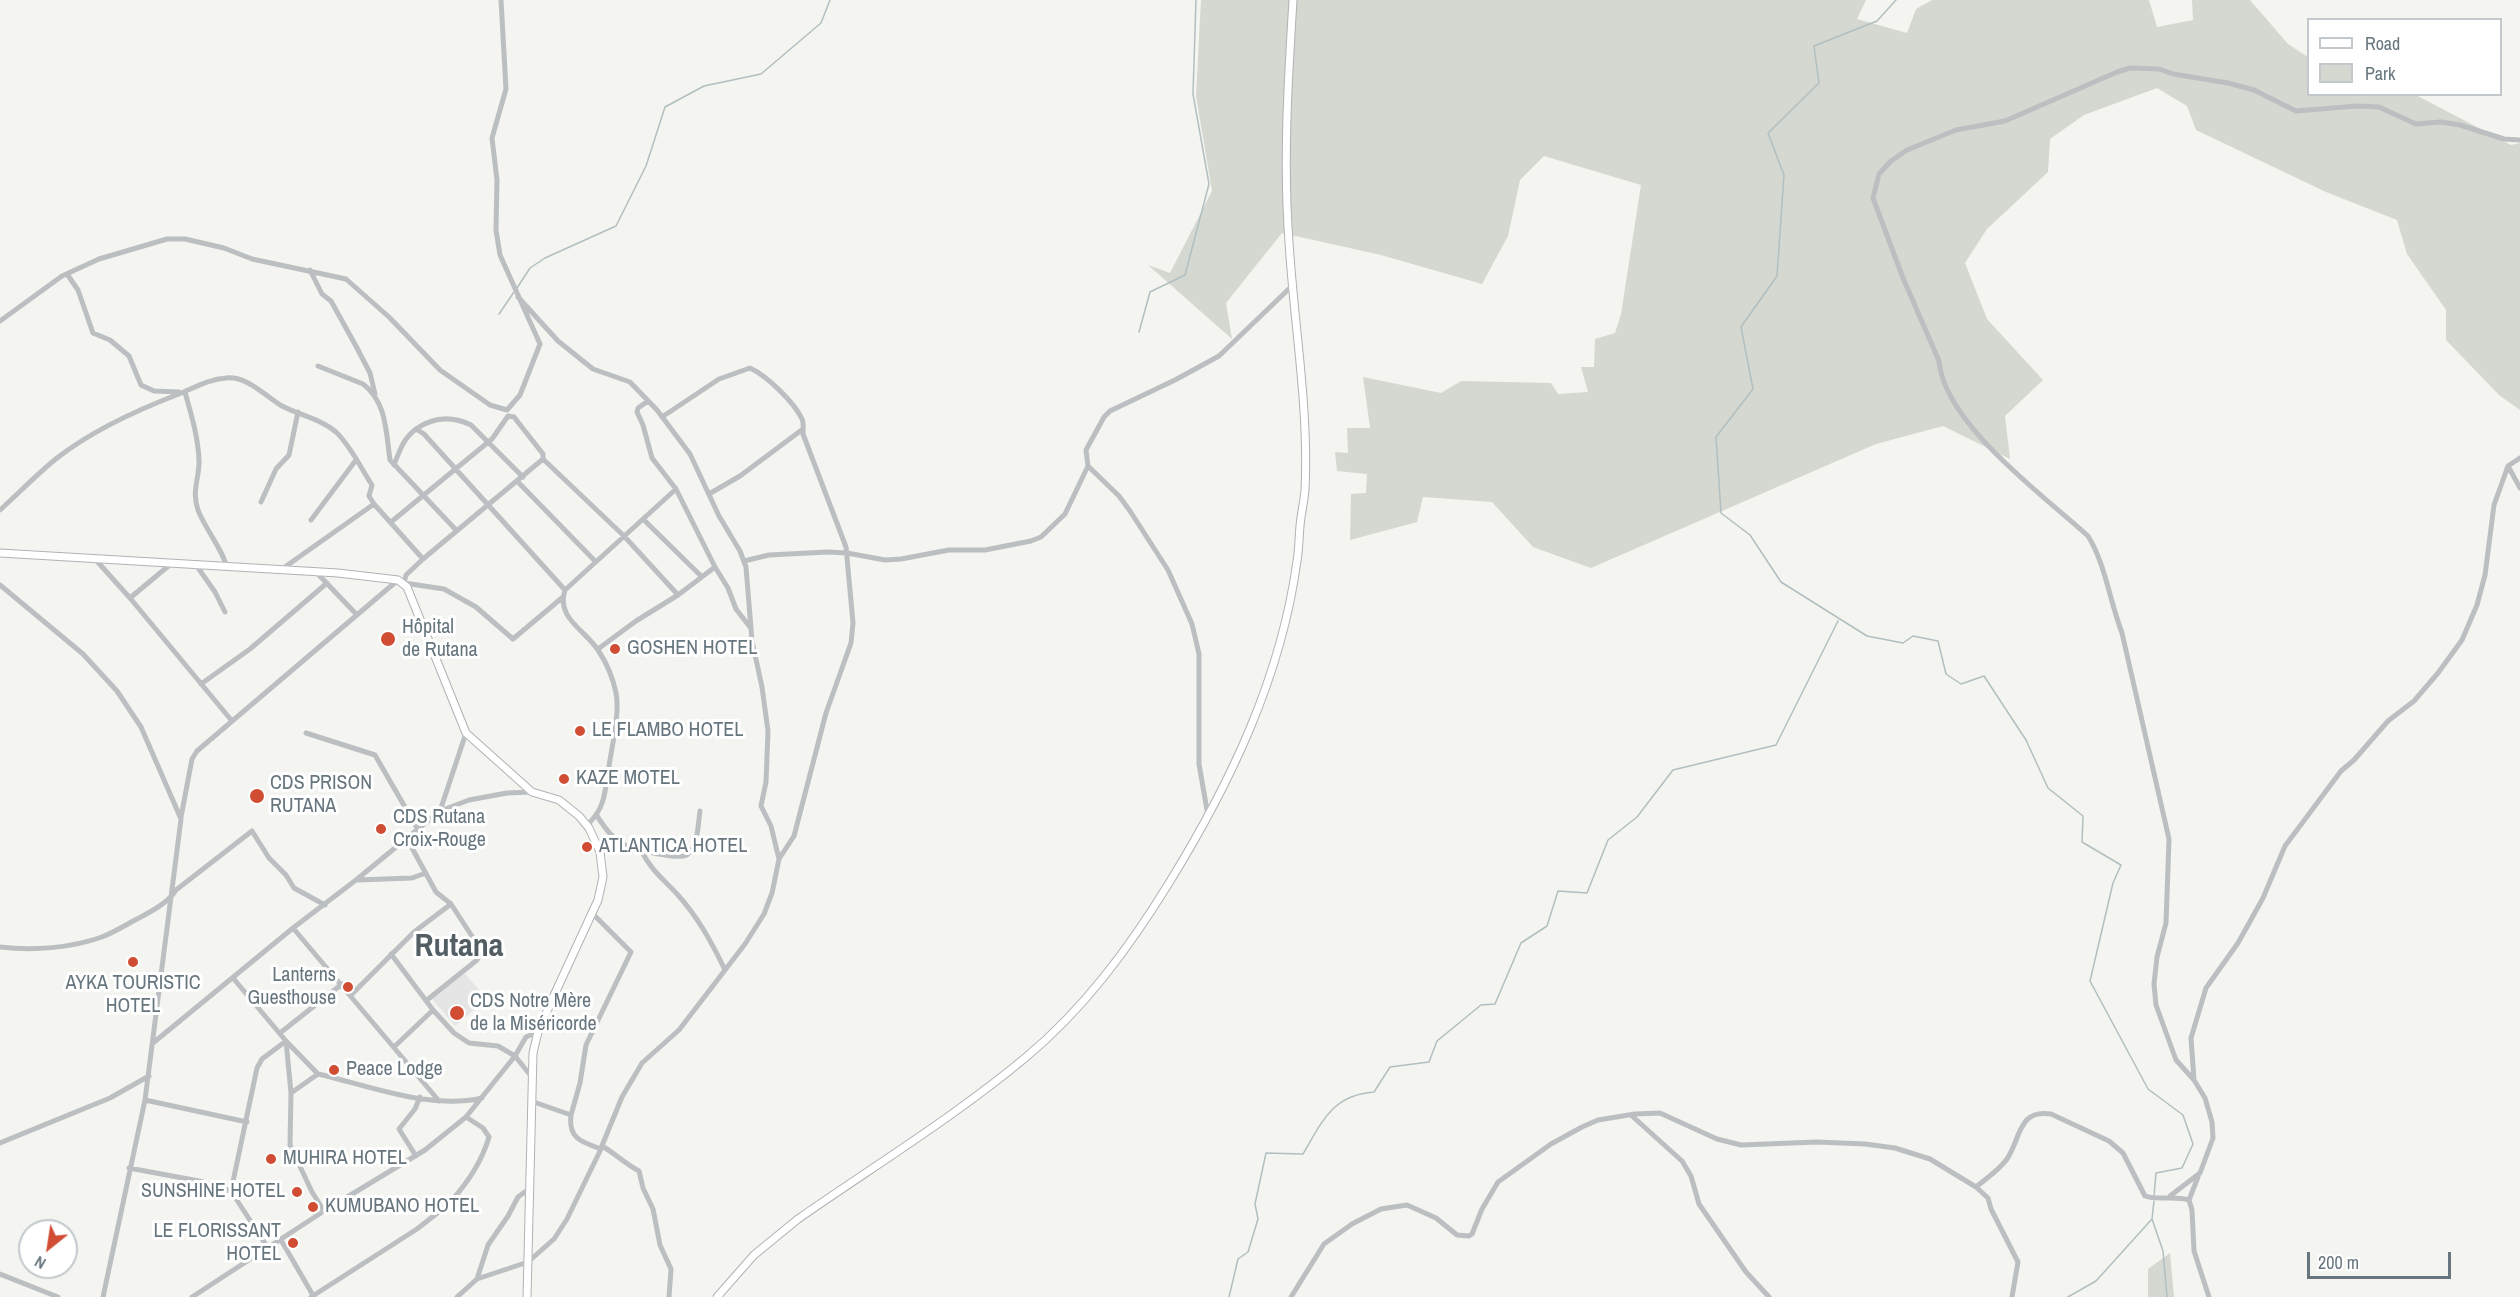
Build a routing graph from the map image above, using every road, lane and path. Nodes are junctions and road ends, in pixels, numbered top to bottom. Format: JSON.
{"nodes":[{"id":1,"x":501,"y":0,"type":"edge"},
{"id":2,"x":1293,"y":0,"type":"edge"},
{"id":3,"x":2520,"y":140,"type":"edge"},
{"id":4,"x":310,"y":270,"type":"junction"},
{"id":5,"x":67,"y":274,"type":"junction"},
{"id":6,"x":1293,"y":285,"type":"junction"},
{"id":7,"x":518,"y":297,"type":"junction"},
{"id":8,"x":0,"y":321,"type":"edge"},
{"id":9,"x":318,"y":366,"type":"dead end"},
{"id":10,"x":184,"y":392,"type":"junction"},
{"id":11,"x":375,"y":396,"type":"junction"},
{"id":12,"x":648,"y":401,"type":"junction"},
{"id":13,"x":297,"y":412,"type":"junction"},
{"id":14,"x":662,"y":417,"type":"junction"},
{"id":15,"x":416,"y":429,"type":"junction"},
{"id":16,"x":803,"y":429,"type":"junction"},
{"id":17,"x":487,"y":444,"type":"junction"},
{"id":18,"x":2520,"y":458,"type":"edge"},
{"id":19,"x":543,"y":459,"type":"junction"},
{"id":20,"x":356,"y":460,"type":"junction"},
{"id":21,"x":394,"y":465,"type":"junction"},
{"id":22,"x":1088,"y":466,"type":"junction"},
{"id":23,"x":2508,"y":466,"type":"junction"},
{"id":24,"x":456,"y":468,"type":"junction"},
{"id":25,"x":520,"y":479,"type":"junction"},
{"id":26,"x":2520,"y":488,"type":"edge"},
{"id":27,"x":676,"y":489,"type":"junction"},
{"id":28,"x":709,"y":494,"type":"junction"},
{"id":29,"x":423,"y":495,"type":"junction"},
{"id":30,"x":261,"y":502,"type":"dead end"},
{"id":31,"x":374,"y":504,"type":"junction"},
{"id":32,"x":489,"y":505,"type":"junction"},
{"id":33,"x":0,"y":510,"type":"edge"},
{"id":34,"x":643,"y":519,"type":"junction"},
{"id":35,"x":311,"y":520,"type":"dead end"},
{"id":36,"x":391,"y":522,"type":"junction"},
{"id":37,"x":457,"y":531,"type":"junction"},
{"id":38,"x":624,"y":536,"type":"junction"},
{"id":39,"x":0,"y":553,"type":"edge"},
{"id":40,"x":847,"y":553,"type":"junction"},
{"id":41,"x":95,"y":559,"type":"junction"},
{"id":42,"x":423,"y":559,"type":"junction"},
{"id":43,"x":595,"y":561,"type":"junction"},
{"id":44,"x":744,"y":561,"type":"junction"},
{"id":45,"x":172,"y":563,"type":"junction"},
{"id":46,"x":196,"y":565,"type":"junction"},
{"id":47,"x":226,"y":567,"type":"junction"},
{"id":48,"x":715,"y":567,"type":"junction"},
{"id":49,"x":281,"y":570,"type":"junction"},
{"id":50,"x":317,"y":573,"type":"junction"},
{"id":51,"x":701,"y":576,"type":"junction"},
{"id":52,"x":401,"y":582,"type":"junction"},
{"id":53,"x":327,"y":583,"type":"junction"},
{"id":54,"x":0,"y":585,"type":"edge"},
{"id":55,"x":565,"y":590,"type":"junction"},
{"id":56,"x":678,"y":595,"type":"junction"},
{"id":57,"x":563,"y":597,"type":"junction"},
{"id":58,"x":130,"y":598,"type":"junction"},
{"id":59,"x":225,"y":612,"type":"dead end"},
{"id":60,"x":357,"y":615,"type":"junction"},
{"id":61,"x":751,"y":628,"type":"junction"},
{"id":62,"x":598,"y":649,"type":"junction"},
{"id":63,"x":201,"y":684,"type":"junction"},
{"id":64,"x":232,"y":721,"type":"junction"},
{"id":65,"x":306,"y":733,"type":"dead end"},
{"id":66,"x":466,"y":733,"type":"junction"},
{"id":67,"x":532,"y":792,"type":"junction"},
{"id":68,"x":440,"y":811,"type":"junction"},
{"id":69,"x":700,"y":811,"type":"dead end"},
{"id":70,"x":597,"y":816,"type":"junction"},
{"id":71,"x":1208,"y":816,"type":"junction"},
{"id":72,"x":181,"y":819,"type":"junction"},
{"id":73,"x":587,"y":825,"type":"junction"},
{"id":74,"x":417,"y":828,"type":"junction"},
{"id":75,"x":406,"y":837,"type":"junction"},
{"id":76,"x":641,"y":849,"type":"junction"},
{"id":77,"x":779,"y":859,"type":"junction"},
{"id":78,"x":426,"y":873,"type":"junction"},
{"id":79,"x":356,"y":880,"type":"junction"},
{"id":80,"x":172,"y":897,"type":"junction"},
{"id":81,"x":451,"y":904,"type":"junction"},
{"id":82,"x":325,"y":905,"type":"junction"},
{"id":83,"x":592,"y":914,"type":"junction"},
{"id":84,"x":293,"y":928,"type":"junction"},
{"id":85,"x":0,"y":947,"type":"edge"},
{"id":86,"x":391,"y":954,"type":"junction"},
{"id":87,"x":725,"y":970,"type":"junction"},
{"id":88,"x":233,"y":978,"type":"junction"},
{"id":89,"x":342,"y":984,"type":"junction"},
{"id":90,"x":351,"y":995,"type":"junction"},
{"id":91,"x":427,"y":1000,"type":"junction"},
{"id":92,"x":433,"y":1010,"type":"junction"},
{"id":93,"x":538,"y":1032,"type":"junction"},
{"id":94,"x":280,"y":1033,"type":"junction"},
{"id":95,"x":286,"y":1041,"type":"junction"},
{"id":96,"x":153,"y":1043,"type":"junction"},
{"id":97,"x":394,"y":1047,"type":"junction"},
{"id":98,"x":515,"y":1056,"type":"junction"},
{"id":99,"x":318,"y":1074,"type":"junction"},
{"id":100,"x":149,"y":1076,"type":"junction"},
{"id":101,"x":531,"y":1076,"type":"junction"},
{"id":102,"x":2194,"y":1080,"type":"junction"},
{"id":103,"x":291,"y":1094,"type":"junction"},
{"id":104,"x":420,"y":1097,"type":"junction"},
{"id":105,"x":482,"y":1098,"type":"junction"},
{"id":106,"x":145,"y":1100,"type":"junction"},
{"id":107,"x":439,"y":1101,"type":"junction"},
{"id":108,"x":531,"y":1101,"type":"junction"},
{"id":109,"x":571,"y":1115,"type":"junction"},
{"id":110,"x":1631,"y":1115,"type":"junction"},
{"id":111,"x":466,"y":1118,"type":"junction"},
{"id":112,"x":246,"y":1122,"type":"junction"},
{"id":113,"x":0,"y":1143,"type":"edge"},
{"id":114,"x":602,"y":1148,"type":"junction"},
{"id":115,"x":416,"y":1156,"type":"junction"},
{"id":116,"x":129,"y":1168,"type":"junction"},
{"id":117,"x":2200,"y":1173,"type":"junction"},
{"id":118,"x":1976,"y":1187,"type":"junction"},
{"id":119,"x":529,"y":1189,"type":"junction"},
{"id":120,"x":231,"y":1191,"type":"junction"},
{"id":121,"x":2170,"y":1196,"type":"junction"},
{"id":122,"x":452,"y":1200,"type":"dead end"},
{"id":123,"x":2189,"y":1200,"type":"junction"},
{"id":124,"x":324,"y":1211,"type":"junction"},
{"id":125,"x":440,"y":1211,"type":"dead end"},
{"id":126,"x":281,"y":1240,"type":"junction"},
{"id":127,"x":268,"y":1248,"type":"junction"},
{"id":128,"x":528,"y":1262,"type":"junction"},
{"id":129,"x":0,"y":1274,"type":"edge"},
{"id":130,"x":477,"y":1279,"type":"junction"},
{"id":131,"x":313,"y":1296,"type":"edge"},
{"id":132,"x":58,"y":1297,"type":"edge"},
{"id":133,"x":103,"y":1297,"type":"edge"},
{"id":134,"x":192,"y":1297,"type":"edge"},
{"id":135,"x":457,"y":1297,"type":"edge"},
{"id":136,"x":527,"y":1297,"type":"edge"},
{"id":137,"x":669,"y":1297,"type":"edge"},
{"id":138,"x":717,"y":1297,"type":"edge"},
{"id":139,"x":1291,"y":1297,"type":"edge"},
{"id":140,"x":1769,"y":1297,"type":"edge"},
{"id":141,"x":2012,"y":1297,"type":"edge"},
{"id":142,"x":2209,"y":1297,"type":"edge"}],
"edges":[{"from":1,"to":7,"type":"street"},
{"from":2,"to":6,"type":"main road"},
{"from":3,"to":102,"type":"street"},
{"from":4,"to":5,"type":"street"},
{"from":4,"to":7,"type":"street"},
{"from":4,"to":11,"type":"street"},
{"from":5,"to":8,"type":"street"},
{"from":5,"to":10,"type":"street"},
{"from":6,"to":22,"type":"street"},
{"from":6,"to":71,"type":"main road"},
{"from":7,"to":12,"type":"street"},
{"from":9,"to":11,"type":"street"},
{"from":10,"to":13,"type":"street"},
{"from":10,"to":33,"type":"street"},
{"from":10,"to":47,"type":"street"},
{"from":11,"to":21,"type":"street"},
{"from":12,"to":14,"type":"street"},
{"from":12,"to":27,"type":"street"},
{"from":13,"to":20,"type":"street"},
{"from":13,"to":30,"type":"street"},
{"from":14,"to":16,"type":"street"},
{"from":14,"to":28,"type":"street"},
{"from":15,"to":17,"type":"street"},
{"from":15,"to":21,"type":"street"},
{"from":15,"to":24,"type":"street"},
{"from":16,"to":28,"type":"street"},
{"from":16,"to":40,"type":"street"},
{"from":17,"to":19,"type":"street"},
{"from":17,"to":24,"type":"street"},
{"from":17,"to":25,"type":"street"},
{"from":18,"to":23,"type":"street"},
{"from":19,"to":25,"type":"street"},
{"from":19,"to":38,"type":"street"},
{"from":20,"to":31,"type":"street"},
{"from":20,"to":35,"type":"street"},
{"from":21,"to":29,"type":"street"},
{"from":22,"to":40,"type":"street"},
{"from":22,"to":71,"type":"street"},
{"from":23,"to":26,"type":"street"},
{"from":23,"to":102,"type":"street"},
{"from":24,"to":29,"type":"street"},
{"from":24,"to":32,"type":"street"},
{"from":25,"to":32,"type":"street"},
{"from":25,"to":43,"type":"street"},
{"from":27,"to":34,"type":"street"},
{"from":27,"to":48,"type":"street"},
{"from":28,"to":44,"type":"street"},
{"from":29,"to":36,"type":"street"},
{"from":29,"to":37,"type":"street"},
{"from":31,"to":36,"type":"street"},
{"from":31,"to":49,"type":"street"},
{"from":32,"to":37,"type":"street"},
{"from":32,"to":55,"type":"street"},
{"from":34,"to":38,"type":"street"},
{"from":34,"to":51,"type":"street"},
{"from":36,"to":42,"type":"street"},
{"from":37,"to":42,"type":"street"},
{"from":38,"to":43,"type":"street"},
{"from":38,"to":56,"type":"street"},
{"from":39,"to":41,"type":"main road"},
{"from":40,"to":44,"type":"street"},
{"from":40,"to":77,"type":"street"},
{"from":41,"to":45,"type":"main road"},
{"from":41,"to":58,"type":"street"},
{"from":42,"to":52,"type":"street"},
{"from":43,"to":55,"type":"street"},
{"from":44,"to":61,"type":"street"},
{"from":45,"to":46,"type":"main road"},
{"from":45,"to":58,"type":"street"},
{"from":46,"to":47,"type":"main road"},
{"from":46,"to":59,"type":"street"},
{"from":47,"to":49,"type":"main road"},
{"from":48,"to":51,"type":"street"},
{"from":48,"to":61,"type":"street"},
{"from":49,"to":50,"type":"main road"},
{"from":50,"to":52,"type":"main road"},
{"from":50,"to":53,"type":"street"},
{"from":51,"to":56,"type":"street"},
{"from":52,"to":57,"type":"street"},
{"from":52,"to":60,"type":"street"},
{"from":52,"to":66,"type":"main road"},
{"from":53,"to":60,"type":"street"},
{"from":53,"to":63,"type":"street"},
{"from":54,"to":72,"type":"street"},
{"from":55,"to":57,"type":"street"},
{"from":56,"to":62,"type":"street"},
{"from":57,"to":62,"type":"street"},
{"from":58,"to":63,"type":"street"},
{"from":60,"to":64,"type":"street"},
{"from":61,"to":77,"type":"street"},
{"from":62,"to":70,"type":"street"},
{"from":63,"to":64,"type":"street"},
{"from":64,"to":72,"type":"street"},
{"from":65,"to":74,"type":"street"},
{"from":66,"to":67,"type":"main road"},
{"from":66,"to":68,"type":"street"},
{"from":67,"to":68,"type":"street"},
{"from":67,"to":73,"type":"main road"},
{"from":68,"to":74,"type":"street"},
{"from":69,"to":76,"type":"street"},
{"from":70,"to":73,"type":"street"},
{"from":70,"to":76,"type":"street"},
{"from":71,"to":138,"type":"main road"},
{"from":72,"to":80,"type":"street"},
{"from":73,"to":83,"type":"main road"},
{"from":74,"to":75,"type":"street"},
{"from":75,"to":78,"type":"street"},
{"from":75,"to":79,"type":"street"},
{"from":76,"to":87,"type":"street"},
{"from":77,"to":87,"type":"street"},
{"from":78,"to":79,"type":"street"},
{"from":78,"to":81,"type":"street"},
{"from":79,"to":82,"type":"street"},
{"from":80,"to":82,"type":"street"},
{"from":80,"to":85,"type":"street"},
{"from":80,"to":96,"type":"street"},
{"from":81,"to":86,"type":"street"},
{"from":81,"to":91,"type":"street"},
{"from":82,"to":84,"type":"street"},
{"from":83,"to":93,"type":"main road"},
{"from":83,"to":109,"type":"street"},
{"from":84,"to":88,"type":"street"},
{"from":84,"to":89,"type":"street"},
{"from":86,"to":90,"type":"street"},
{"from":86,"to":91,"type":"street"},
{"from":87,"to":114,"type":"street"},
{"from":88,"to":94,"type":"street"},
{"from":88,"to":96,"type":"street"},
{"from":89,"to":90,"type":"street"},
{"from":89,"to":94,"type":"street"},
{"from":90,"to":97,"type":"street"},
{"from":91,"to":92,"type":"street"},
{"from":92,"to":97,"type":"street"},
{"from":92,"to":98,"type":"street"},
{"from":93,"to":98,"type":"street"},
{"from":93,"to":101,"type":"main road"},
{"from":94,"to":95,"type":"street"},
{"from":95,"to":99,"type":"street"},
{"from":95,"to":103,"type":"street"},
{"from":95,"to":112,"type":"street"},
{"from":96,"to":100,"type":"street"},
{"from":97,"to":107,"type":"street"},
{"from":98,"to":101,"type":"street"},
{"from":98,"to":105,"type":"street"},
{"from":99,"to":103,"type":"street"},
{"from":99,"to":104,"type":"street"},
{"from":100,"to":106,"type":"street"},
{"from":100,"to":113,"type":"street"},
{"from":101,"to":108,"type":"main road"},
{"from":102,"to":117,"type":"street"},
{"from":103,"to":124,"type":"street"},
{"from":104,"to":107,"type":"street"},
{"from":104,"to":115,"type":"street"},
{"from":105,"to":107,"type":"street"},
{"from":105,"to":111,"type":"street"},
{"from":106,"to":112,"type":"street"},
{"from":106,"to":116,"type":"street"},
{"from":108,"to":109,"type":"street"},
{"from":108,"to":119,"type":"main road"},
{"from":109,"to":114,"type":"street"},
{"from":110,"to":118,"type":"street"},
{"from":110,"to":139,"type":"street"},
{"from":110,"to":140,"type":"street"},
{"from":111,"to":115,"type":"street"},
{"from":111,"to":122,"type":"street"},
{"from":112,"to":120,"type":"street"},
{"from":114,"to":128,"type":"street"},
{"from":114,"to":137,"type":"street"},
{"from":115,"to":124,"type":"street"},
{"from":116,"to":120,"type":"street"},
{"from":116,"to":133,"type":"street"},
{"from":117,"to":121,"type":"street"},
{"from":117,"to":123,"type":"street"},
{"from":118,"to":121,"type":"street"},
{"from":118,"to":141,"type":"street"},
{"from":119,"to":128,"type":"main road"},
{"from":119,"to":130,"type":"street"},
{"from":120,"to":127,"type":"street"},
{"from":121,"to":123,"type":"street"},
{"from":123,"to":142,"type":"street"},
{"from":124,"to":126,"type":"street"},
{"from":125,"to":131,"type":"street"},
{"from":126,"to":127,"type":"street"},
{"from":126,"to":131,"type":"street"},
{"from":127,"to":134,"type":"street"},
{"from":128,"to":130,"type":"street"},
{"from":128,"to":136,"type":"main road"},
{"from":129,"to":132,"type":"street"},
{"from":130,"to":135,"type":"street"}]}
